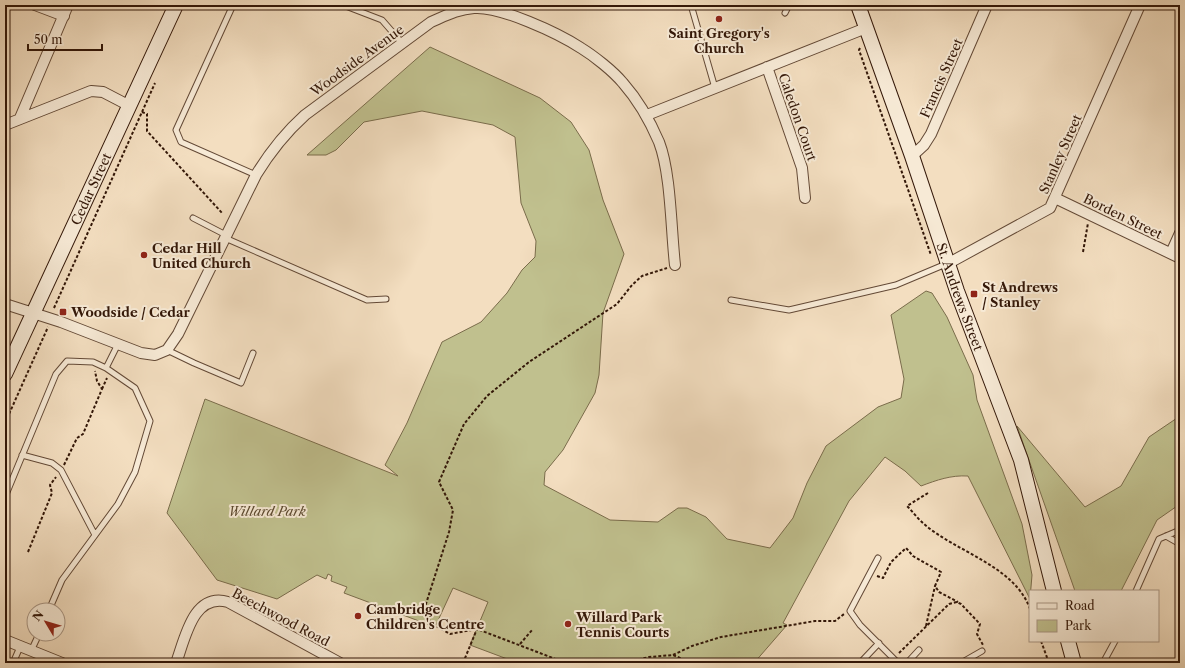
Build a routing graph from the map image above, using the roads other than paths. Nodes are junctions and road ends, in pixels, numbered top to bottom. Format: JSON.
{"nodes":[{"id":1,"x":35,"y":5,"type":"edge"},
{"id":2,"x":68,"y":5,"type":"edge"},
{"id":3,"x":176,"y":5,"type":"edge"},
{"id":4,"x":233,"y":5,"type":"edge"},
{"id":5,"x":343,"y":5,"type":"edge"},
{"id":6,"x":691,"y":5,"type":"edge"},
{"id":7,"x":790,"y":5,"type":"edge"},
{"id":8,"x":858,"y":5,"type":"edge"},
{"id":9,"x":987,"y":5,"type":"edge"},
{"id":10,"x":1140,"y":5,"type":"edge"},
{"id":11,"x":495,"y":7,"type":"edge"},
{"id":12,"x":785,"y":13,"type":"dead end"},
{"id":13,"x":64,"y":16,"type":"junction"},
{"id":14,"x":866,"y":28,"type":"junction"},
{"id":15,"x":402,"y":43,"type":"junction"},
{"id":16,"x":767,"y":67,"type":"junction"},
{"id":17,"x":715,"y":88,"type":"junction"},
{"id":18,"x":128,"y":105,"type":"junction"},
{"id":19,"x":647,"y":115,"type":"junction"},
{"id":20,"x":20,"y":118,"type":"junction"},
{"id":21,"x":5,"y":125,"type":"edge"},
{"id":22,"x":912,"y":156,"type":"junction"},
{"id":23,"x":256,"y":175,"type":"junction"},
{"id":24,"x":805,"y":198,"type":"dead end"},
{"id":25,"x":1055,"y":198,"type":"junction"},
{"id":26,"x":193,"y":218,"type":"dead end"},
{"id":27,"x":1180,"y":233,"type":"edge"},
{"id":28,"x":226,"y":236,"type":"junction"},
{"id":29,"x":1176,"y":255,"type":"edge"},
{"id":30,"x":675,"y":265,"type":"road end"},
{"id":31,"x":942,"y":266,"type":"junction"},
{"id":32,"x":386,"y":299,"type":"dead end"},
{"id":33,"x":731,"y":300,"type":"dead end"},
{"id":34,"x":5,"y":304,"type":"edge"},
{"id":35,"x":34,"y":312,"type":"junction"},
{"id":36,"x":118,"y":344,"type":"junction"},
{"id":37,"x":168,"y":350,"type":"junction"},
{"id":38,"x":252,"y":353,"type":"dead end"},
{"id":39,"x":108,"y":369,"type":"junction"},
{"id":40,"x":5,"y":374,"type":"edge"},
{"id":41,"x":22,"y":455,"type":"junction"},
{"id":42,"x":5,"y":497,"type":"edge"},
{"id":43,"x":1180,"y":530,"type":"edge"},
{"id":44,"x":96,"y":536,"type":"junction"},
{"id":45,"x":1166,"y":536,"type":"junction"},
{"id":46,"x":1180,"y":544,"type":"edge"},
{"id":47,"x":878,"y":558,"type":"dead end"},
{"id":48,"x":1054,"y":590,"type":"edge"},
{"id":49,"x":1136,"y":590,"type":"edge"},
{"id":50,"x":52,"y":602,"type":"edge"},
{"id":51,"x":5,"y":640,"type":"edge"},
{"id":52,"x":35,"y":642,"type":"edge"},
{"id":53,"x":1068,"y":642,"type":"edge"},
{"id":54,"x":1114,"y":642,"type":"edge"},
{"id":55,"x":879,"y":643,"type":"junction"},
{"id":56,"x":20,"y":647,"type":"junction"},
{"id":57,"x":918,"y":650,"type":"dead end"},
{"id":58,"x":31,"y":651,"type":"junction"},
{"id":59,"x":982,"y":651,"type":"road end"},
{"id":60,"x":13,"y":663,"type":"edge"},
{"id":61,"x":62,"y":663,"type":"edge"},
{"id":62,"x":176,"y":663,"type":"edge"},
{"id":63,"x":340,"y":663,"type":"edge"},
{"id":64,"x":860,"y":663,"type":"edge"},
{"id":65,"x":898,"y":663,"type":"edge"},
{"id":66,"x":908,"y":663,"type":"edge"},
{"id":67,"x":961,"y":663,"type":"edge"},
{"id":68,"x":1074,"y":663,"type":"edge"},
{"id":69,"x":1103,"y":663,"type":"edge"}],
"edges":[{"from":1,"to":13,"type":"street"},
{"from":2,"to":13,"type":"street"},
{"from":3,"to":18,"type":"main road","name":"Cedar Street"},
{"from":4,"to":23,"type":"lane"},
{"from":5,"to":15,"type":"lane"},
{"from":6,"to":17,"type":"lane"},
{"from":7,"to":12,"type":"lane"},
{"from":8,"to":14,"type":"main road","name":"St. Andrews Street"},
{"from":9,"to":22,"type":"street","name":"Francis Street"},
{"from":10,"to":25,"type":"street","name":"Stanley Street"},
{"from":11,"to":15,"type":"street","name":"Woodside Avenue"},
{"from":11,"to":19,"type":"street","name":"Woodside Avenue"},
{"from":13,"to":20,"type":"street"},
{"from":14,"to":16,"type":"street"},
{"from":14,"to":22,"type":"main road","name":"St. Andrews Street"},
{"from":15,"to":23,"type":"street","name":"Woodside Avenue"},
{"from":16,"to":17,"type":"street"},
{"from":16,"to":24,"type":"street","name":"Caledon Court"},
{"from":17,"to":19,"type":"street"},
{"from":18,"to":20,"type":"street"},
{"from":18,"to":35,"type":"main road","name":"Cedar Street"},
{"from":19,"to":30,"type":"street","name":"Woodside Avenue"},
{"from":20,"to":21,"type":"street"},
{"from":22,"to":31,"type":"main road","name":"St. Andrews Street"},
{"from":23,"to":28,"type":"street","name":"Woodside Avenue"},
{"from":25,"to":29,"type":"street","name":"Borden Street"},
{"from":25,"to":31,"type":"street","name":"Stanley Street"},
{"from":26,"to":28,"type":"lane"},
{"from":27,"to":29,"type":"street"},
{"from":28,"to":32,"type":"lane"},
{"from":28,"to":37,"type":"street","name":"Woodside Avenue"},
{"from":31,"to":33,"type":"lane"},
{"from":31,"to":48,"type":"main road","name":"St. Andrews Street"},
{"from":34,"to":35,"type":"street"},
{"from":35,"to":36,"type":"street"},
{"from":35,"to":40,"type":"main road","name":"Cedar Street"},
{"from":36,"to":37,"type":"street"},
{"from":36,"to":39,"type":"lane"},
{"from":37,"to":38,"type":"lane"},
{"from":39,"to":41,"type":"lane"},
{"from":39,"to":44,"type":"lane"},
{"from":41,"to":42,"type":"lane"},
{"from":41,"to":44,"type":"lane"},
{"from":43,"to":45,"type":"lane"},
{"from":44,"to":50,"type":"lane"},
{"from":45,"to":46,"type":"lane"},
{"from":45,"to":49,"type":"lane"},
{"from":47,"to":55,"type":"lane"},
{"from":51,"to":56,"type":"street"},
{"from":52,"to":58,"type":"lane"},
{"from":53,"to":68,"type":"main road"},
{"from":54,"to":69,"type":"lane"},
{"from":55,"to":64,"type":"lane"},
{"from":55,"to":65,"type":"lane"},
{"from":56,"to":58,"type":"street"},
{"from":56,"to":60,"type":"lane"},
{"from":57,"to":66,"type":"lane"},
{"from":58,"to":61,"type":"street"},
{"from":59,"to":67,"type":"lane"},
{"from":62,"to":63,"type":"street","name":"Beechwood Road"}]}
